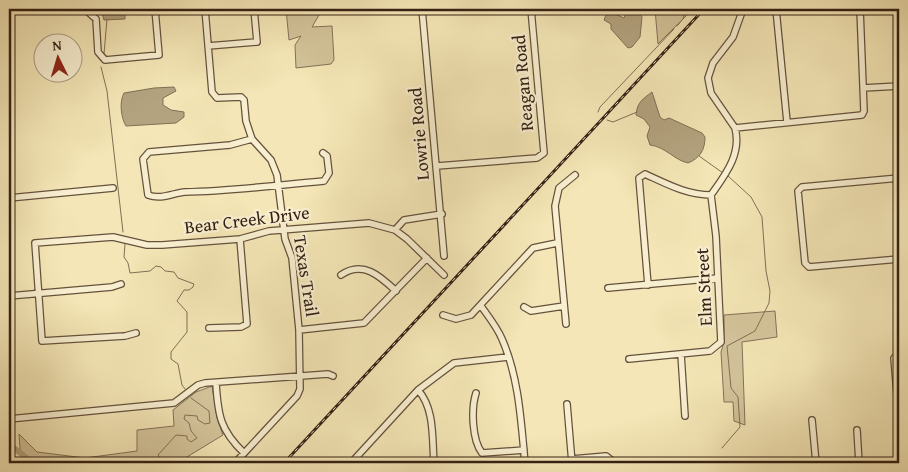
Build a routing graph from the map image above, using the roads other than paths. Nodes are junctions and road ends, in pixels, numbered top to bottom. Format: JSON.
{"nodes":[{"id":1,"x":72,"y":9,"type":"edge"},
{"id":2,"x":155,"y":9,"type":"edge"},
{"id":3,"x":205,"y":9,"type":"edge"},
{"id":4,"x":254,"y":9,"type":"edge"},
{"id":5,"x":422,"y":9,"type":"edge"},
{"id":6,"x":531,"y":9,"type":"edge"},
{"id":7,"x":743,"y":9,"type":"edge"},
{"id":8,"x":776,"y":9,"type":"edge"},
{"id":9,"x":860,"y":9,"type":"edge"},
{"id":10,"x":208,"y":46,"type":"junction"},
{"id":11,"x":899,"y":86,"type":"edge"},
{"id":12,"x":863,"y":88,"type":"junction"},
{"id":13,"x":787,"y":122,"type":"junction"},
{"id":14,"x":735,"y":128,"type":"junction"},
{"id":15,"x":252,"y":139,"type":"junction"},
{"id":16,"x":323,"y":153,"type":"dead end"},
{"id":17,"x":437,"y":166,"type":"junction"},
{"id":18,"x":575,"y":175,"type":"dead end"},
{"id":19,"x":899,"y":178,"type":"edge"},
{"id":20,"x":279,"y":185,"type":"junction"},
{"id":21,"x":112,"y":188,"type":"dead end"},
{"id":22,"x":711,"y":195,"type":"junction"},
{"id":23,"x":9,"y":198,"type":"edge"},
{"id":24,"x":442,"y":214,"type":"junction"},
{"id":25,"x":284,"y":230,"type":"junction"},
{"id":26,"x":395,"y":230,"type":"junction"},
{"id":27,"x":240,"y":239,"type":"junction"},
{"id":28,"x":557,"y":243,"type":"junction"},
{"id":29,"x":444,"y":256,"type":"dead end"},
{"id":30,"x":427,"y":258,"type":"junction"},
{"id":31,"x":899,"y":260,"type":"edge"},
{"id":32,"x":342,"y":275,"type":"dead end"},
{"id":33,"x":444,"y":275,"type":"dead end"},
{"id":34,"x":718,"y":278,"type":"junction"},
{"id":35,"x":121,"y":284,"type":"dead end"},
{"id":36,"x":648,"y":285,"type":"junction"},
{"id":37,"x":608,"y":288,"type":"dead end"},
{"id":38,"x":396,"y":291,"type":"junction"},
{"id":39,"x":38,"y":294,"type":"junction"},
{"id":40,"x":9,"y":296,"type":"edge"},
{"id":41,"x":481,"y":306,"type":"junction"},
{"id":42,"x":564,"y":306,"type":"junction"},
{"id":43,"x":524,"y":307,"type":"dead end"},
{"id":44,"x":444,"y":315,"type":"dead end"},
{"id":45,"x":566,"y":324,"type":"dead end"},
{"id":46,"x":209,"y":328,"type":"dead end"},
{"id":47,"x":299,"y":330,"type":"junction"},
{"id":48,"x":136,"y":333,"type":"dead end"},
{"id":49,"x":681,"y":354,"type":"junction"},
{"id":50,"x":899,"y":354,"type":"edge"},
{"id":51,"x":508,"y":357,"type":"junction"},
{"id":52,"x":628,"y":359,"type":"dead end"},
{"id":53,"x":301,"y":376,"type":"junction"},
{"id":54,"x":333,"y":376,"type":"dead end"},
{"id":55,"x":216,"y":383,"type":"junction"},
{"id":56,"x":418,"y":390,"type":"junction"},
{"id":57,"x":476,"y":393,"type":"dead end"},
{"id":58,"x":567,"y":404,"type":"dead end"},
{"id":59,"x":685,"y":416,"type":"dead end"},
{"id":60,"x":9,"y":419,"type":"edge"},
{"id":61,"x":812,"y":420,"type":"dead end"},
{"id":62,"x":899,"y":420,"type":"edge"},
{"id":63,"x":857,"y":430,"type":"dead end"},
{"id":64,"x":9,"y":437,"type":"edge"},
{"id":65,"x":524,"y":450,"type":"junction"},
{"id":66,"x":244,"y":453,"type":"junction"},
{"id":67,"x":11,"y":461,"type":"edge"},
{"id":68,"x":572,"y":461,"type":"edge"},
{"id":69,"x":235,"y":463,"type":"edge"},
{"id":70,"x":350,"y":463,"type":"edge"},
{"id":71,"x":434,"y":463,"type":"edge"},
{"id":72,"x":525,"y":463,"type":"edge"},
{"id":73,"x":615,"y":463,"type":"edge"},
{"id":74,"x":816,"y":463,"type":"edge"},
{"id":75,"x":859,"y":463,"type":"edge"}],
"edges":[{"from":1,"to":2,"type":"street"},
{"from":3,"to":10,"type":"street","name":"Texas Trail"},
{"from":4,"to":10,"type":"street"},
{"from":5,"to":17,"type":"street","name":"Lowrie Road"},
{"from":6,"to":17,"type":"street","name":"Reagan Road"},
{"from":7,"to":14,"type":"street"},
{"from":8,"to":13,"type":"street"},
{"from":9,"to":12,"type":"street"},
{"from":10,"to":15,"type":"street","name":"Texas Trail"},
{"from":11,"to":12,"type":"street"},
{"from":12,"to":13,"type":"street"},
{"from":13,"to":14,"type":"street"},
{"from":14,"to":22,"type":"street"},
{"from":15,"to":20,"type":"street","name":"Texas Trail"},
{"from":15,"to":20,"type":"street"},
{"from":16,"to":20,"type":"street"},
{"from":17,"to":24,"type":"street","name":"Lowrie Road"},
{"from":18,"to":28,"type":"street"},
{"from":19,"to":31,"type":"street"},
{"from":20,"to":25,"type":"street","name":"Texas Trail"},
{"from":21,"to":23,"type":"street"},
{"from":22,"to":34,"type":"street","name":"Elm Street"},
{"from":22,"to":36,"type":"street"},
{"from":24,"to":26,"type":"street"},
{"from":24,"to":29,"type":"street","name":"Lowrie Road"},
{"from":25,"to":26,"type":"street","name":"Bear Creek Drive"},
{"from":25,"to":27,"type":"street","name":"Bear Creek Drive"},
{"from":25,"to":47,"type":"street","name":"Texas Trail"},
{"from":26,"to":30,"type":"street","name":"Bear Creek Drive"},
{"from":27,"to":39,"type":"street","name":"Bear Creek Drive"},
{"from":27,"to":46,"type":"street"},
{"from":28,"to":41,"type":"street"},
{"from":28,"to":42,"type":"street"},
{"from":30,"to":33,"type":"street","name":"Bear Creek Drive"},
{"from":30,"to":38,"type":"street"},
{"from":32,"to":38,"type":"street"},
{"from":34,"to":36,"type":"street"},
{"from":34,"to":49,"type":"street","name":"Elm Street"},
{"from":35,"to":39,"type":"street"},
{"from":36,"to":37,"type":"street"},
{"from":38,"to":47,"type":"street"},
{"from":39,"to":40,"type":"street"},
{"from":39,"to":48,"type":"street"},
{"from":41,"to":44,"type":"street"},
{"from":41,"to":51,"type":"street"},
{"from":42,"to":43,"type":"street"},
{"from":42,"to":45,"type":"street"},
{"from":47,"to":53,"type":"street","name":"Texas Trail"},
{"from":49,"to":52,"type":"street","name":"Elm Street"},
{"from":49,"to":59,"type":"street"},
{"from":50,"to":62,"type":"street"},
{"from":51,"to":56,"type":"street"},
{"from":51,"to":65,"type":"street"},
{"from":53,"to":54,"type":"street"},
{"from":53,"to":55,"type":"street"},
{"from":53,"to":66,"type":"street","name":"Texas Trail"},
{"from":55,"to":60,"type":"street"},
{"from":55,"to":66,"type":"street"},
{"from":56,"to":70,"type":"street"},
{"from":56,"to":71,"type":"street"},
{"from":57,"to":65,"type":"street"},
{"from":58,"to":68,"type":"street"},
{"from":61,"to":74,"type":"street"},
{"from":63,"to":75,"type":"street"},
{"from":64,"to":67,"type":"main road"},
{"from":65,"to":72,"type":"street"},
{"from":66,"to":69,"type":"street","name":"Texas Trail"},
{"from":68,"to":73,"type":"street"}]}
